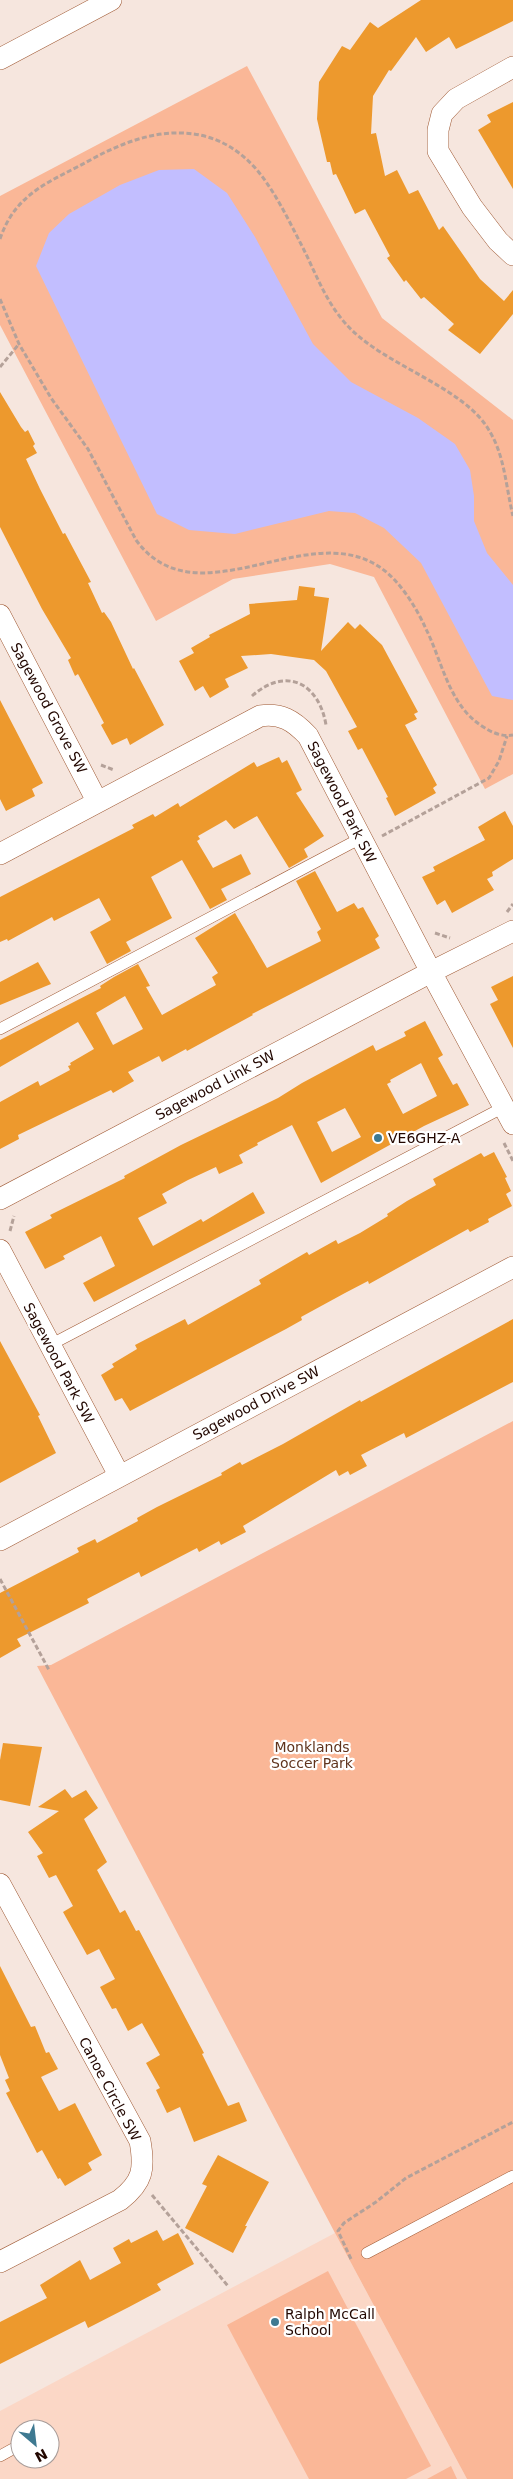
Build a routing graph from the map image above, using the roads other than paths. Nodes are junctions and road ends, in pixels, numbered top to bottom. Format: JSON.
{"nodes":[{"id":1,"x":111,"y":0,"type":"edge"},
{"id":2,"x":2,"y":54,"type":"edge"},
{"id":3,"x":513,"y":67,"type":"edge"},
{"id":4,"x":513,"y":255,"type":"edge"},
{"id":5,"x":0,"y":615,"type":"edge"},
{"id":6,"x":98,"y":801,"type":"junction"},
{"id":7,"x":363,"y":841,"type":"junction"},
{"id":8,"x":0,"y":854,"type":"edge"},
{"id":9,"x":513,"y":931,"type":"edge"},
{"id":10,"x":431,"y":972,"type":"junction"},
{"id":11,"x":0,"y":1029,"type":"edge"},
{"id":12,"x":508,"y":1115,"type":"edge"},
{"id":13,"x":8,"y":1206,"type":"edge"},
{"id":14,"x":5,"y":1244,"type":"edge"},
{"id":15,"x":513,"y":1267,"type":"edge"},
{"id":16,"x":50,"y":1345,"type":"junction"},
{"id":17,"x":119,"y":1476,"type":"junction"},
{"id":18,"x":0,"y":1540,"type":"edge"},
{"id":19,"x":0,"y":1884,"type":"edge"},
{"id":20,"x":513,"y":2176,"type":"edge"},
{"id":21,"x":368,"y":2253,"type":"road end"},
{"id":22,"x":0,"y":2262,"type":"edge"}],
"edges":[{"from":1,"to":2,"type":"street"},
{"from":3,"to":4,"type":"street"},
{"from":5,"to":6,"type":"street","name":"Sagewood Grove SW"},
{"from":6,"to":7,"type":"street","name":"Sagewood Park SW"},
{"from":6,"to":8,"type":"street","name":"Sagewood Park SW"},
{"from":7,"to":10,"type":"street","name":"Sagewood Park SW"},
{"from":7,"to":11,"type":"lane"},
{"from":9,"to":10,"type":"street","name":"Sagewood Link SW"},
{"from":10,"to":12,"type":"street","name":"Sagewood Park SW"},
{"from":10,"to":13,"type":"street","name":"Sagewood Link SW"},
{"from":12,"to":16,"type":"lane"},
{"from":14,"to":16,"type":"street","name":"Sagewood Park SW"},
{"from":15,"to":17,"type":"street","name":"Sagewood Drive SW"},
{"from":16,"to":17,"type":"street","name":"Sagewood Park SW"},
{"from":17,"to":18,"type":"street","name":"Sagewood Drive SW"},
{"from":19,"to":22,"type":"street","name":"Canoe Circle SW"},
{"from":20,"to":21,"type":"lane"}]}
